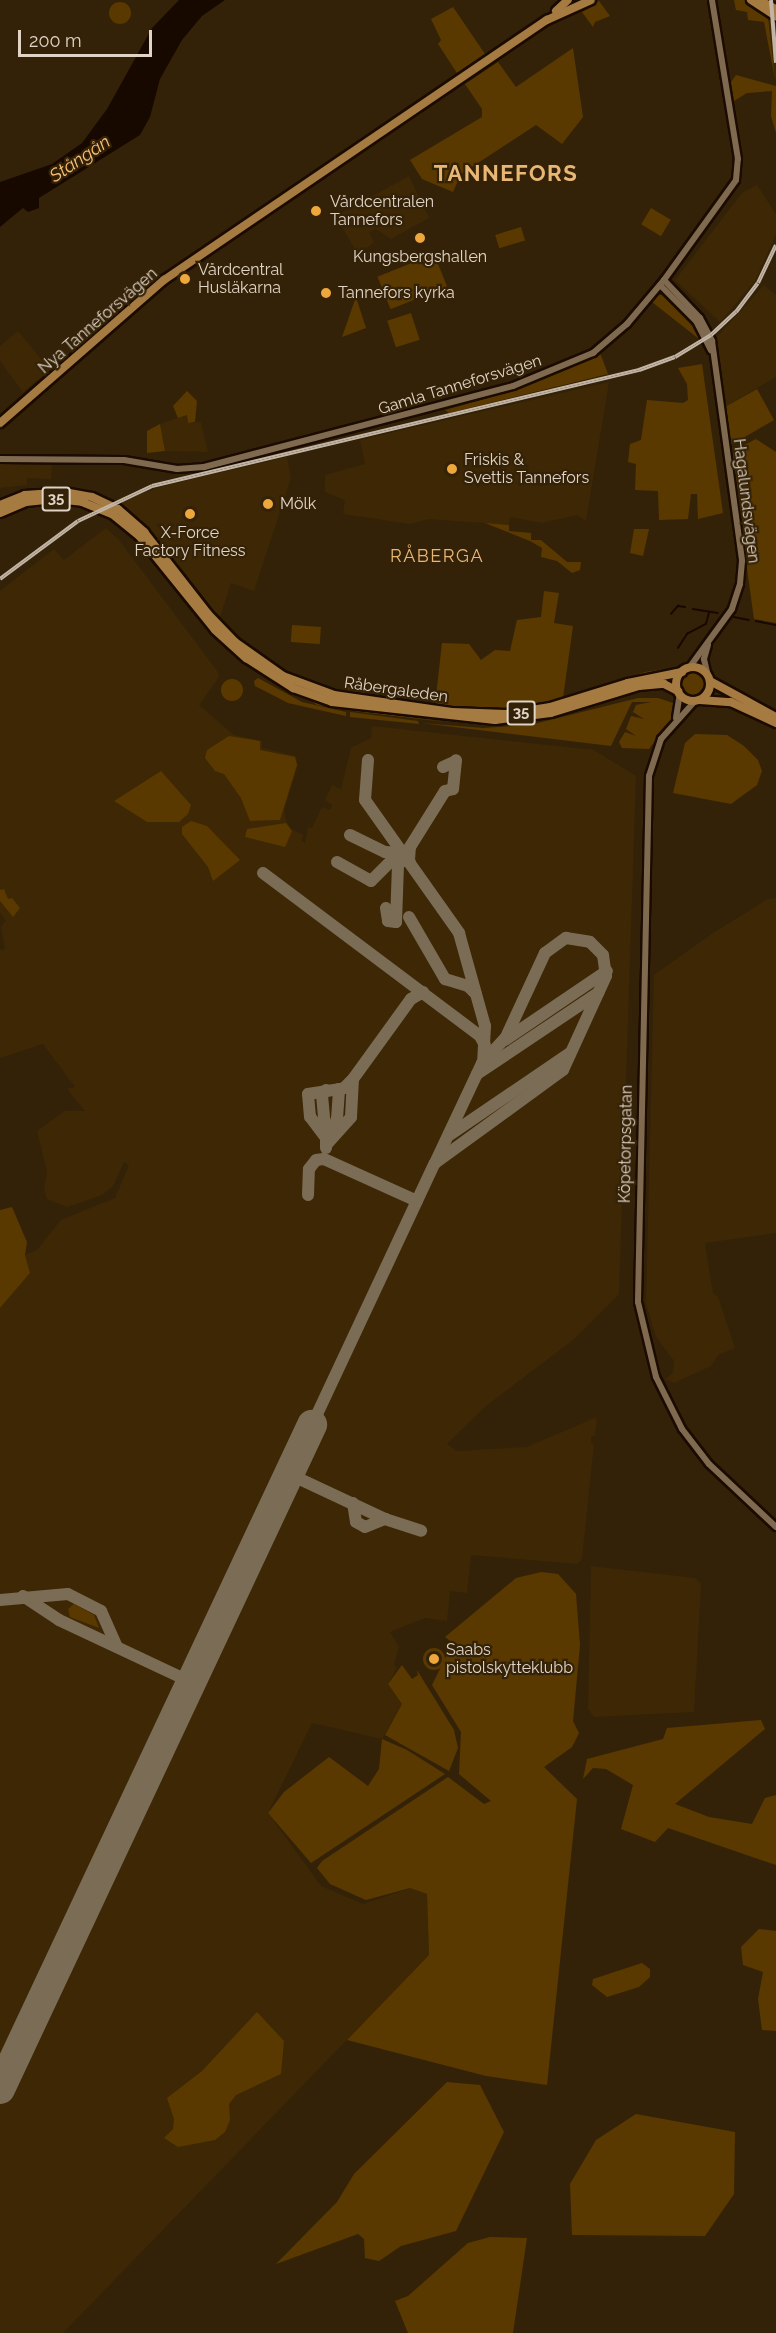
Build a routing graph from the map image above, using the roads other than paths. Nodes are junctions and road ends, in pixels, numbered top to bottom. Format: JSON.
{"nodes":[{"id":1,"x":569,"y":0,"type":"edge"},
{"id":2,"x":591,"y":0,"type":"edge"},
{"id":3,"x":712,"y":0,"type":"edge"},
{"id":4,"x":751,"y":0,"type":"edge"},
{"id":5,"x":759,"y":0,"type":"edge"},
{"id":6,"x":575,"y":8,"type":"junction"},
{"id":7,"x":776,"y":9,"type":"edge"},
{"id":8,"x":776,"y":16,"type":"edge"},
{"id":9,"x":547,"y":20,"type":"junction"},
{"id":10,"x":662,"y":283,"type":"junction"},
{"id":11,"x":0,"y":423,"type":"edge"},
{"id":12,"x":0,"y":459,"type":"edge"},
{"id":13,"x":0,"y":505,"type":"edge"},
{"id":14,"x":0,"y":513,"type":"edge"},
{"id":15,"x":711,"y":638,"type":"junction"},
{"id":16,"x":686,"y":670,"type":"junction"},
{"id":17,"x":709,"y":678,"type":"junction"},
{"id":18,"x":679,"y":693,"type":"junction"},
{"id":19,"x":697,"y":700,"type":"junction"},
{"id":20,"x":776,"y":717,"type":"edge"},
{"id":21,"x":675,"y":721,"type":"junction"},
{"id":22,"x":776,"y":723,"type":"edge"},
{"id":23,"x":776,"y":1527,"type":"edge"}],
"edges":[{"from":1,"to":6,"type":"main road"},
{"from":1,"to":9,"type":"main road","name":"Nya Tanneforsvägen"},
{"from":2,"to":6,"type":"main road","name":"Nya Tanneforsvägen"},
{"from":3,"to":10,"type":"street","name":"Gamla Tanneforsvägen"},
{"from":4,"to":8,"type":"main road"},
{"from":5,"to":7,"type":"main road"},
{"from":6,"to":9,"type":"main road","name":"Nya Tanneforsvägen"},
{"from":9,"to":11,"type":"main road","name":"Nya Tanneforsvägen"},
{"from":10,"to":12,"type":"street","name":"Gamla Tanneforsvägen"},
{"from":10,"to":15,"type":"street","name":"Hagalundsvägen"},
{"from":13,"to":16,"type":"main road","name":"Råbergaleden","number":"35"},
{"from":14,"to":18,"type":"main road","name":"Råbergaleden","number":"35"},
{"from":15,"to":16,"type":"street","name":"Hagalundsvägen"},
{"from":15,"to":17,"type":"street","name":"Hagalundsvägen"},
{"from":16,"to":17,"type":"main road"},
{"from":16,"to":18,"type":"main road"},
{"from":17,"to":19,"type":"main road"},
{"from":17,"to":20,"type":"main road"},
{"from":18,"to":19,"type":"main road","number":"35"},
{"from":18,"to":21,"type":"street","name":"Köpetorpsgatan"},
{"from":19,"to":21,"type":"street","name":"Köpetorpsgatan"},
{"from":19,"to":22,"type":"main road","number":"35"},
{"from":21,"to":23,"type":"street","name":"Köpetorpsgatan"}]}
